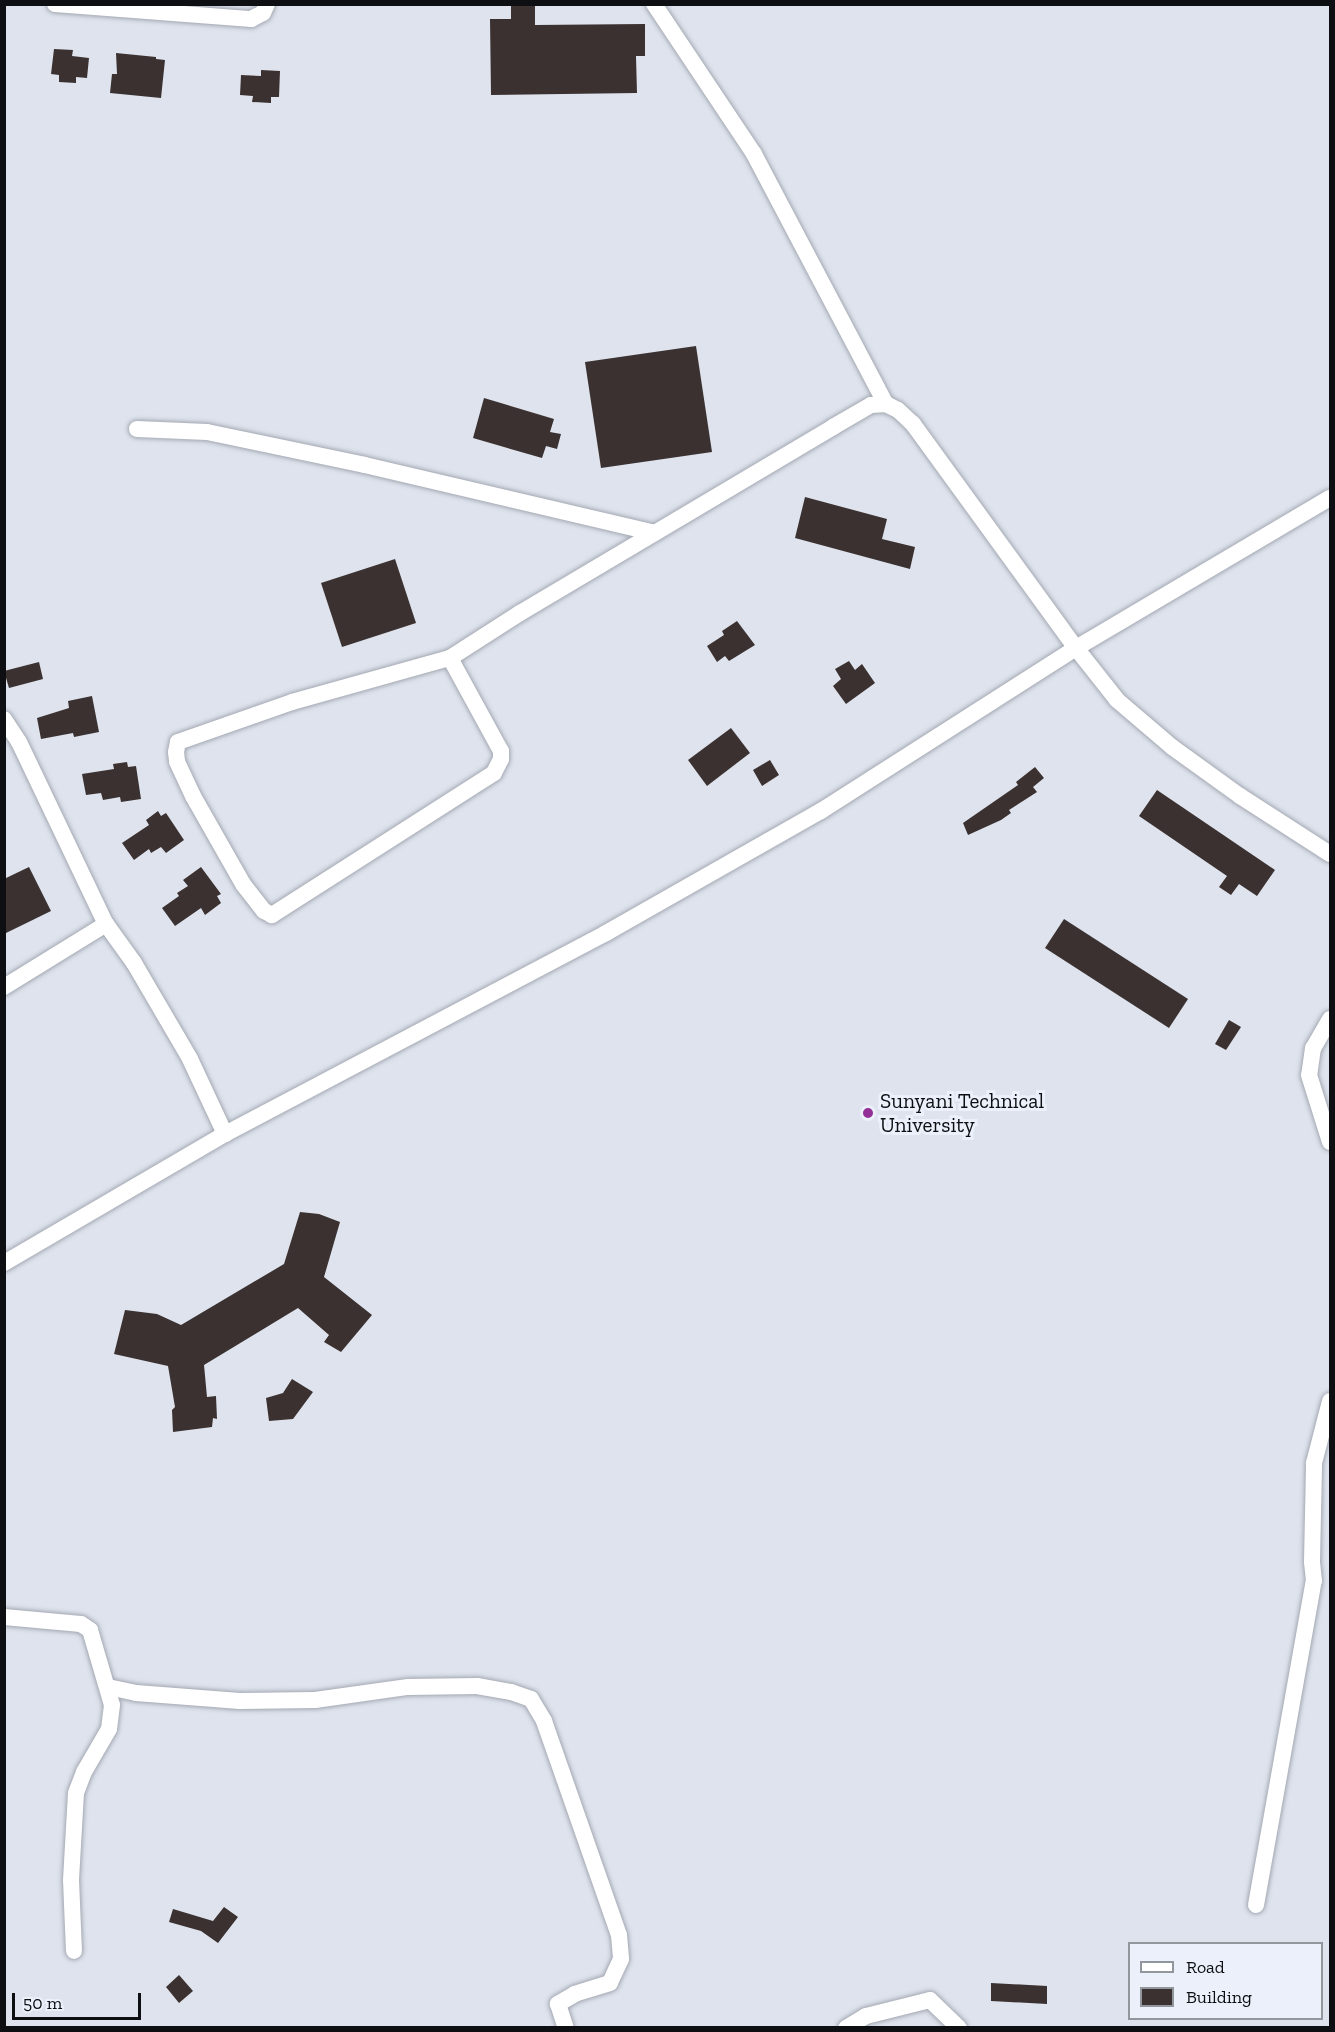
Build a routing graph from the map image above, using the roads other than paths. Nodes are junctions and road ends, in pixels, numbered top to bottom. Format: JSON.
{"nodes":[{"id":1,"x":55,"y":4,"type":"edge"},
{"id":2,"x":267,"y":4,"type":"edge"},
{"id":3,"x":654,"y":4,"type":"edge"},
{"id":4,"x":886,"y":404,"type":"junction"},
{"id":5,"x":138,"y":429,"type":"dead end"},
{"id":6,"x":1330,"y":498,"type":"edge"},
{"id":7,"x":654,"y":533,"type":"junction"},
{"id":8,"x":1076,"y":648,"type":"junction"},
{"id":9,"x":450,"y":658,"type":"junction"},
{"id":10,"x":4,"y":719,"type":"edge"},
{"id":11,"x":1330,"y":854,"type":"edge"},
{"id":12,"x":106,"y":924,"type":"junction"},
{"id":13,"x":4,"y":987,"type":"edge"},
{"id":14,"x":1330,"y":1019,"type":"edge"},
{"id":15,"x":225,"y":1134,"type":"junction"},
{"id":16,"x":1330,"y":1142,"type":"edge"},
{"id":17,"x":4,"y":1263,"type":"edge"},
{"id":18,"x":1330,"y":1401,"type":"edge"},
{"id":19,"x":4,"y":1617,"type":"edge"},
{"id":20,"x":108,"y":1687,"type":"junction"},
{"id":21,"x":1256,"y":1905,"type":"dead end"},
{"id":22,"x":74,"y":1951,"type":"dead end"},
{"id":23,"x":566,"y":2028,"type":"edge"},
{"id":24,"x":846,"y":2028,"type":"edge"},
{"id":25,"x":959,"y":2028,"type":"edge"}],
"edges":[{"from":1,"to":2,"type":"street"},
{"from":3,"to":4,"type":"street"},
{"from":4,"to":7,"type":"street"},
{"from":4,"to":8,"type":"street"},
{"from":5,"to":7,"type":"street"},
{"from":6,"to":8,"type":"street"},
{"from":7,"to":9,"type":"street"},
{"from":8,"to":11,"type":"street"},
{"from":8,"to":15,"type":"street"},
{"from":9,"to":9,"type":"street"},
{"from":10,"to":12,"type":"street"},
{"from":12,"to":13,"type":"street"},
{"from":12,"to":15,"type":"street"},
{"from":14,"to":16,"type":"street"},
{"from":15,"to":17,"type":"street"},
{"from":18,"to":21,"type":"street"},
{"from":19,"to":20,"type":"street"},
{"from":20,"to":22,"type":"street"},
{"from":20,"to":23,"type":"street"},
{"from":24,"to":25,"type":"street"}]}
